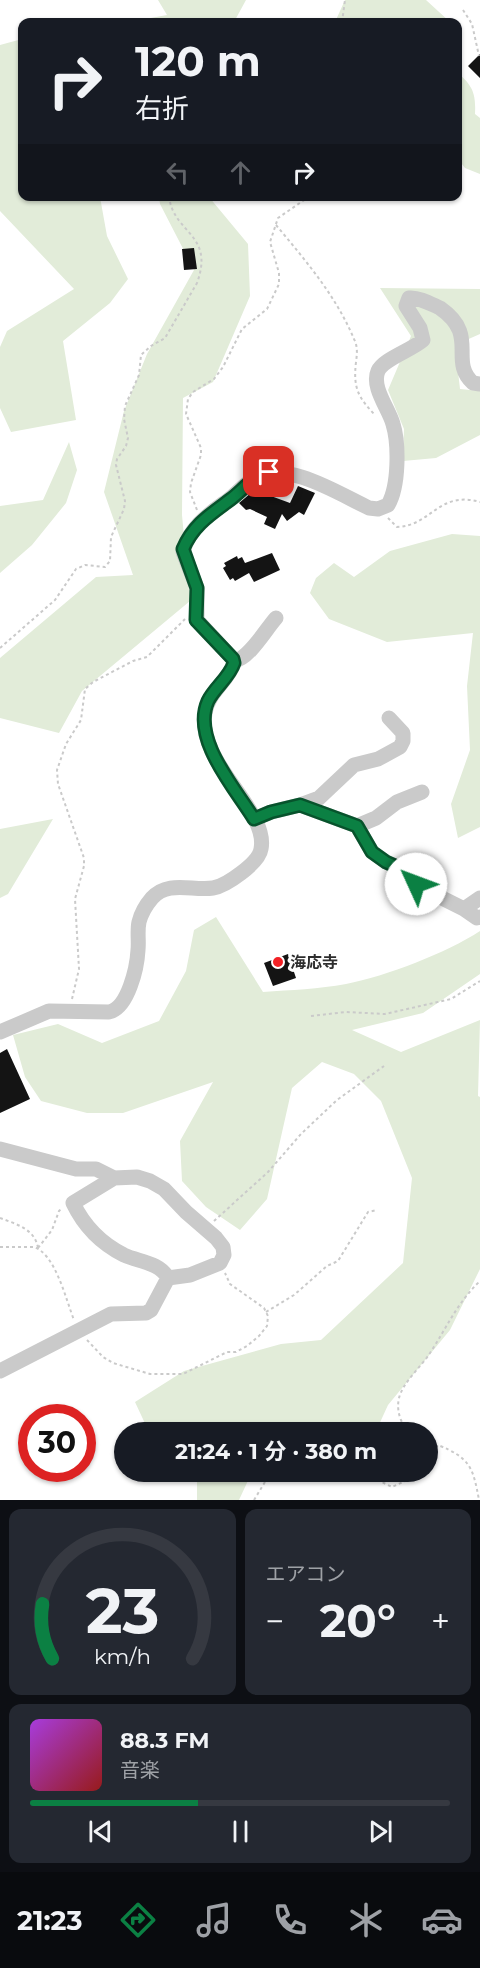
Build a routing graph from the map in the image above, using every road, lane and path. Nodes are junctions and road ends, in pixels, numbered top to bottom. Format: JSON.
{"nodes":[{"id":1,"x":345,"y":0,"type":"edge"},
{"id":2,"x":463,"y":10,"type":"dead end"},
{"id":3,"x":343,"y":18,"type":"edge"},
{"id":4,"x":479,"y":56,"type":"edge"},
{"id":5,"x":170,"y":201,"type":"edge"},
{"id":6,"x":304,"y":201,"type":"edge"},
{"id":7,"x":276,"y":225,"type":"junction"},
{"id":8,"x":480,"y":384,"type":"edge"},
{"id":9,"x":376,"y":417,"type":"dead end"},
{"id":10,"x":480,"y":502,"type":"edge"},
{"id":11,"x":383,"y":508,"type":"junction"},
{"id":12,"x":201,"y":520,"type":"junction"},
{"id":13,"x":197,"y":609,"type":"junction"},
{"id":14,"x":276,"y":618,"type":"dead end"},
{"id":15,"x":0,"y":648,"type":"edge"},
{"id":16,"x":234,"y":661,"type":"junction"},
{"id":17,"x":389,"y":718,"type":"dead end"},
{"id":18,"x":422,"y":792,"type":"dead end"},
{"id":19,"x":300,"y":805,"type":"junction"},
{"id":20,"x":254,"y":819,"type":"junction"},
{"id":21,"x":357,"y":826,"type":"junction"},
{"id":22,"x":480,"y":897,"type":"edge"},
{"id":23,"x":464,"y":909,"type":"junction"},
{"id":24,"x":480,"y":917,"type":"edge"},
{"id":25,"x":480,"y":981,"type":"edge"},
{"id":26,"x":70,"y":1010,"type":"junction"},
{"id":27,"x":311,"y":1016,"type":"dead end"},
{"id":28,"x":0,"y":1032,"type":"edge"},
{"id":29,"x":384,"y":1066,"type":"dead end"},
{"id":30,"x":0,"y":1149,"type":"edge"},
{"id":31,"x":114,"y":1178,"type":"junction"},
{"id":32,"x":73,"y":1203,"type":"junction"},
{"id":33,"x":377,"y":1210,"type":"dead end"},
{"id":34,"x":0,"y":1218,"type":"edge"},
{"id":35,"x":205,"y":1229,"type":"junction"},
{"id":36,"x":0,"y":1247,"type":"edge"},
{"id":37,"x":38,"y":1248,"type":"junction"},
{"id":38,"x":220,"y":1263,"type":"junction"},
{"id":39,"x":168,"y":1278,"type":"junction"},
{"id":40,"x":480,"y":1281,"type":"edge"},
{"id":41,"x":266,"y":1312,"type":"junction"},
{"id":42,"x":78,"y":1330,"type":"junction"},
{"id":43,"x":0,"y":1371,"type":"edge"},
{"id":44,"x":401,"y":1422,"type":"edge"},
{"id":45,"x":438,"y":1445,"type":"edge"},
{"id":46,"x":265,"y":1482,"type":"edge"},
{"id":47,"x":382,"y":1482,"type":"edge"},
{"id":48,"x":403,"y":1482,"type":"edge"},
{"id":49,"x":254,"y":1500,"type":"edge"},
{"id":50,"x":479,"y":1500,"type":"edge"}],
"edges":[{"from":1,"to":3,"type":"path"},
{"from":2,"to":4,"type":"path"},
{"from":5,"to":15,"type":"path"},
{"from":6,"to":7,"type":"path"},
{"from":7,"to":9,"type":"path"},
{"from":7,"to":12,"type":"path"},
{"from":8,"to":11,"type":"street"},
{"from":10,"to":11,"type":"path"},
{"from":11,"to":12,"type":"street"},
{"from":12,"to":13,"type":"street"},
{"from":13,"to":16,"type":"street"},
{"from":13,"to":26,"type":"path"},
{"from":14,"to":16,"type":"street"},
{"from":16,"to":20,"type":"street"},
{"from":17,"to":19,"type":"street"},
{"from":18,"to":21,"type":"street"},
{"from":19,"to":20,"type":"street"},
{"from":19,"to":21,"type":"street"},
{"from":20,"to":26,"type":"street"},
{"from":21,"to":23,"type":"street"},
{"from":22,"to":23,"type":"street"},
{"from":23,"to":24,"type":"street"},
{"from":25,"to":27,"type":"path"},
{"from":26,"to":28,"type":"street"},
{"from":29,"to":35,"type":"path"},
{"from":30,"to":31,"type":"street"},
{"from":31,"to":32,"type":"street"},
{"from":31,"to":35,"type":"street"},
{"from":32,"to":37,"type":"path"},
{"from":32,"to":39,"type":"street"},
{"from":33,"to":41,"type":"path"},
{"from":34,"to":37,"type":"path"},
{"from":35,"to":38,"type":"street"},
{"from":36,"to":37,"type":"path"},
{"from":37,"to":42,"type":"path"},
{"from":38,"to":39,"type":"street"},
{"from":38,"to":41,"type":"path"},
{"from":39,"to":42,"type":"street"},
{"from":40,"to":44,"type":"path"},
{"from":41,"to":42,"type":"path"},
{"from":42,"to":43,"type":"street"},
{"from":45,"to":50,"type":"path"},
{"from":46,"to":49,"type":"path"},
{"from":47,"to":48,"type":"path"}]}
